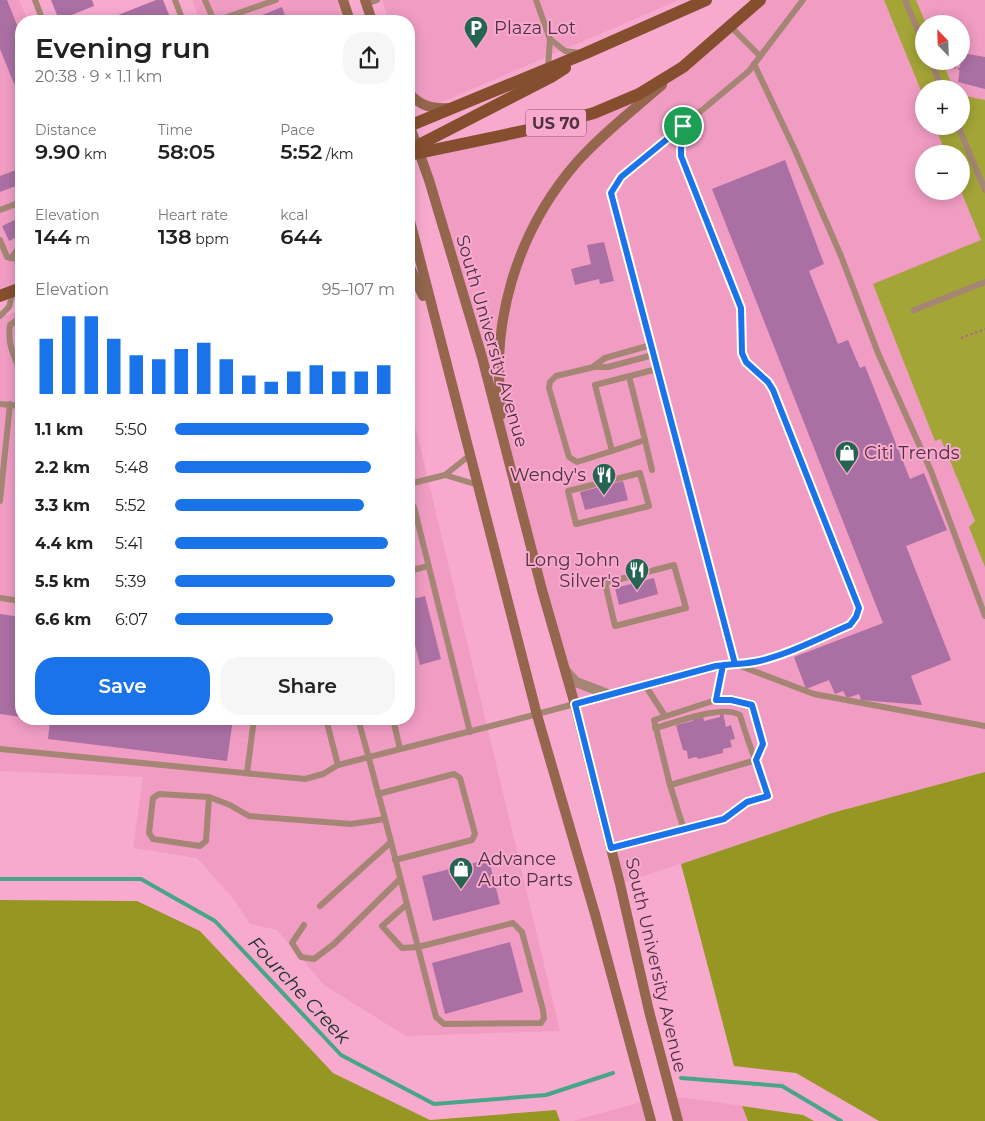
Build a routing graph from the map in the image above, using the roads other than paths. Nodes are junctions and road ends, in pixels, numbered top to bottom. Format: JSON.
{"nodes":[{"id":1,"x":35,"y":0,"type":"edge"},
{"id":2,"x":175,"y":0,"type":"edge"},
{"id":3,"x":205,"y":0,"type":"edge"},
{"id":4,"x":276,"y":0,"type":"edge"},
{"id":5,"x":343,"y":0,"type":"edge"},
{"id":6,"x":377,"y":0,"type":"edge"},
{"id":7,"x":536,"y":0,"type":"edge"},
{"id":8,"x":706,"y":0,"type":"edge"},
{"id":9,"x":760,"y":0,"type":"edge"},
{"id":10,"x":803,"y":0,"type":"edge"},
{"id":11,"x":905,"y":0,"type":"edge"},
{"id":12,"x":366,"y":2,"type":"edge"},
{"id":13,"x":41,"y":15,"type":"edge"},
{"id":14,"x":181,"y":15,"type":"edge"},
{"id":15,"x":211,"y":15,"type":"edge"},
{"id":16,"x":233,"y":15,"type":"edge"},
{"id":17,"x":348,"y":15,"type":"edge"},
{"id":18,"x":370,"y":15,"type":"edge"},
{"id":19,"x":915,"y":24,"type":"edge"},
{"id":20,"x":730,"y":26,"type":"junction"},
{"id":21,"x":550,"y":39,"type":"junction"},
{"id":22,"x":586,"y":53,"type":"junction"},
{"id":23,"x":760,"y":56,"type":"junction"},
{"id":24,"x":754,"y":64,"type":"junction"},
{"id":25,"x":683,"y":67,"type":"junction"},
{"id":26,"x":548,"y":69,"type":"junction"},
{"id":27,"x":415,"y":99,"type":"edge"},
{"id":28,"x":452,"y":108,"type":"junction"},
{"id":29,"x":415,"y":123,"type":"edge"},
{"id":30,"x":683,"y":126,"type":"junction"},
{"id":31,"x":962,"y":135,"type":"edge"},
{"id":32,"x":415,"y":149,"type":"edge"},
{"id":33,"x":415,"y":150,"type":"edge"},
{"id":34,"x":415,"y":153,"type":"edge"},
{"id":35,"x":985,"y":190,"type":"edge"},
{"id":36,"x":15,"y":204,"type":"edge"},
{"id":37,"x":0,"y":210,"type":"edge"},
{"id":38,"x":0,"y":240,"type":"edge"},
{"id":39,"x":415,"y":242,"type":"edge"},
{"id":40,"x":15,"y":259,"type":"edge"},
{"id":41,"x":415,"y":275,"type":"edge"},
{"id":42,"x":985,"y":282,"type":"edge"},
{"id":43,"x":15,"y":292,"type":"edge"},
{"id":44,"x":0,"y":296,"type":"edge"},
{"id":45,"x":15,"y":296,"type":"edge"},
{"id":46,"x":914,"y":310,"type":"dead end"},
{"id":47,"x":0,"y":316,"type":"edge"},
{"id":48,"x":15,"y":321,"type":"edge"},
{"id":49,"x":436,"y":326,"type":"junction"},
{"id":50,"x":651,"y":345,"type":"junction"},
{"id":51,"x":653,"y":355,"type":"junction"},
{"id":52,"x":15,"y":359,"type":"edge"},
{"id":53,"x":594,"y":366,"type":"junction"},
{"id":54,"x":657,"y":368,"type":"junction"},
{"id":55,"x":629,"y":376,"type":"junction"},
{"id":56,"x":1,"y":402,"type":"edge"},
{"id":57,"x":10,"y":404,"type":"junction"},
{"id":58,"x":15,"y":405,"type":"edge"},
{"id":59,"x":645,"y":440,"type":"junction"},
{"id":60,"x":612,"y":451,"type":"junction"},
{"id":61,"x":470,"y":455,"type":"junction"},
{"id":62,"x":508,"y":460,"type":"junction"},
{"id":63,"x":652,"y":470,"type":"dead end"},
{"id":64,"x":445,"y":475,"type":"junction"},
{"id":65,"x":415,"y":482,"type":"edge"},
{"id":66,"x":478,"y":485,"type":"junction"},
{"id":67,"x":0,"y":501,"type":"edge"},
{"id":68,"x":649,"y":506,"type":"joint"},
{"id":69,"x":415,"y":511,"type":"edge"},
{"id":70,"x":428,"y":566,"type":"junction"},
{"id":71,"x":415,"y":569,"type":"edge"},
{"id":72,"x":0,"y":598,"type":"edge"},
{"id":73,"x":15,"y":600,"type":"edge"},
{"id":74,"x":985,"y":616,"type":"edge"},
{"id":75,"x":615,"y":626,"type":"joint"},
{"id":76,"x":735,"y":664,"type":"junction"},
{"id":77,"x":723,"y":665,"type":"junction"},
{"id":78,"x":566,"y":671,"type":"junction"},
{"id":79,"x":645,"y":685,"type":"junction"},
{"id":80,"x":610,"y":695,"type":"junction"},
{"id":81,"x":716,"y":700,"type":"junction"},
{"id":82,"x":575,"y":704,"type":"junction"},
{"id":83,"x":537,"y":715,"type":"junction"},
{"id":84,"x":665,"y":716,"type":"junction"},
{"id":85,"x":253,"y":725,"type":"edge"},
{"id":86,"x":328,"y":725,"type":"edge"},
{"id":87,"x":360,"y":725,"type":"edge"},
{"id":88,"x":394,"y":725,"type":"edge"},
{"id":89,"x":985,"y":726,"type":"edge"},
{"id":90,"x":655,"y":728,"type":"junction"},
{"id":91,"x":470,"y":732,"type":"junction"},
{"id":92,"x":0,"y":749,"type":"edge"},
{"id":93,"x":400,"y":749,"type":"junction"},
{"id":94,"x":369,"y":757,"type":"junction"},
{"id":95,"x":756,"y":760,"type":"junction"},
{"id":96,"x":338,"y":765,"type":"junction"},
{"id":97,"x":247,"y":773,"type":"junction"},
{"id":98,"x":670,"y":785,"type":"junction"},
{"id":99,"x":378,"y":794,"type":"junction"},
{"id":100,"x":209,"y":797,"type":"junction"},
{"id":101,"x":385,"y":819,"type":"junction"},
{"id":102,"x":684,"y":830,"type":"junction"},
{"id":103,"x":391,"y":842,"type":"junction"},
{"id":104,"x":611,"y":848,"type":"junction"},
{"id":105,"x":395,"y":860,"type":"junction"},
{"id":106,"x":400,"y":879,"type":"junction"},
{"id":107,"x":407,"y":904,"type":"junction"},
{"id":108,"x":320,"y":906,"type":"dead end"},
{"id":109,"x":304,"y":926,"type":"dead end"},
{"id":110,"x":418,"y":947,"type":"junction"},
{"id":111,"x":650,"y":1121,"type":"edge"},
{"id":112,"x":678,"y":1121,"type":"edge"}],
"edges":[{"from":1,"to":13,"type":"lane"},
{"from":2,"to":14,"type":"lane"},
{"from":3,"to":15,"type":"lane"},
{"from":4,"to":16,"type":"lane"},
{"from":5,"to":17,"type":"main road"},
{"from":6,"to":12,"type":"lane"},
{"from":7,"to":21,"type":"lane"},
{"from":8,"to":22,"type":"main road"},
{"from":9,"to":20,"type":"main road","number":"US 70"},
{"from":10,"to":23,"type":"lane"},
{"from":11,"to":19,"type":"lane"},
{"from":12,"to":18,"type":"main road"},
{"from":20,"to":23,"type":"lane"},
{"from":20,"to":25,"type":"main road","number":"US 70"},
{"from":21,"to":22,"type":"lane"},
{"from":21,"to":26,"type":"lane"},
{"from":22,"to":26,"type":"main road"},
{"from":22,"to":32,"type":"main road"},
{"from":23,"to":24,"type":"lane"},
{"from":24,"to":30,"type":"lane"},
{"from":24,"to":74,"type":"lane"},
{"from":25,"to":33,"type":"main road","number":"US 70"},
{"from":25,"to":62,"type":"main road"},
{"from":26,"to":28,"type":"main road"},
{"from":27,"to":28,"type":"main road"},
{"from":28,"to":29,"type":"main road"},
{"from":30,"to":50,"type":"lane"},
{"from":30,"to":76,"type":"lane"},
{"from":31,"to":35,"type":"lane"},
{"from":34,"to":62,"type":"main road","name":"South University Avenue"},
{"from":36,"to":37,"type":"lane"},
{"from":38,"to":40,"type":"lane"},
{"from":39,"to":49,"type":"main road"},
{"from":41,"to":49,"type":"main road"},
{"from":42,"to":46,"type":"lane"},
{"from":43,"to":44,"type":"main road"},
{"from":45,"to":47,"type":"lane"},
{"from":48,"to":52,"type":"lane"},
{"from":49,"to":61,"type":"main road"},
{"from":50,"to":51,"type":"lane"},
{"from":50,"to":53,"type":"lane"},
{"from":51,"to":53,"type":"lane"},
{"from":51,"to":54,"type":"lane"},
{"from":53,"to":60,"type":"lane"},
{"from":54,"to":55,"type":"lane"},
{"from":54,"to":76,"type":"lane"},
{"from":55,"to":59,"type":"lane"},
{"from":55,"to":60,"type":"lane"},
{"from":56,"to":57,"type":"lane"},
{"from":57,"to":58,"type":"lane"},
{"from":57,"to":67,"type":"lane"},
{"from":59,"to":60,"type":"lane"},
{"from":59,"to":63,"type":"lane"},
{"from":61,"to":64,"type":"lane"},
{"from":61,"to":66,"type":"main road"},
{"from":62,"to":78,"type":"main road","name":"South University Avenue"},
{"from":64,"to":65,"type":"lane"},
{"from":64,"to":66,"type":"lane"},
{"from":66,"to":83,"type":"main road"},
{"from":68,"to":68,"type":"lane"},
{"from":69,"to":70,"type":"lane"},
{"from":70,"to":71,"type":"lane"},
{"from":70,"to":91,"type":"lane"},
{"from":72,"to":73,"type":"lane"},
{"from":75,"to":75,"type":"lane"},
{"from":76,"to":77,"type":"lane"},
{"from":76,"to":89,"type":"lane"},
{"from":77,"to":79,"type":"lane"},
{"from":77,"to":81,"type":"lane"},
{"from":78,"to":80,"type":"street"},
{"from":78,"to":82,"type":"main road","name":"South University Avenue"},
{"from":79,"to":80,"type":"lane"},
{"from":79,"to":84,"type":"lane"},
{"from":80,"to":82,"type":"lane"},
{"from":81,"to":84,"type":"lane"},
{"from":81,"to":95,"type":"lane"},
{"from":82,"to":83,"type":"lane"},
{"from":82,"to":104,"type":"main road","name":"South University Avenue"},
{"from":83,"to":91,"type":"lane"},
{"from":83,"to":111,"type":"main road"},
{"from":84,"to":90,"type":"lane"},
{"from":85,"to":97,"type":"lane"},
{"from":86,"to":96,"type":"lane"},
{"from":87,"to":94,"type":"lane"},
{"from":88,"to":93,"type":"lane"},
{"from":90,"to":95,"type":"lane"},
{"from":90,"to":98,"type":"lane"},
{"from":91,"to":93,"type":"lane"},
{"from":92,"to":97,"type":"lane"},
{"from":93,"to":94,"type":"lane"},
{"from":94,"to":96,"type":"lane"},
{"from":94,"to":99,"type":"lane"},
{"from":95,"to":98,"type":"lane"},
{"from":95,"to":102,"type":"lane"},
{"from":96,"to":97,"type":"lane"},
{"from":98,"to":102,"type":"lane"},
{"from":99,"to":101,"type":"lane"},
{"from":99,"to":105,"type":"lane"},
{"from":100,"to":100,"type":"lane"},
{"from":100,"to":101,"type":"lane"},
{"from":101,"to":103,"type":"lane"},
{"from":102,"to":104,"type":"lane"},
{"from":103,"to":105,"type":"lane"},
{"from":103,"to":108,"type":"lane"},
{"from":104,"to":112,"type":"main road","name":"South University Avenue"},
{"from":105,"to":106,"type":"lane"},
{"from":106,"to":107,"type":"lane"},
{"from":106,"to":109,"type":"lane"},
{"from":107,"to":110,"type":"lane"},
{"from":107,"to":110,"type":"lane"},
{"from":110,"to":110,"type":"lane"}]}
